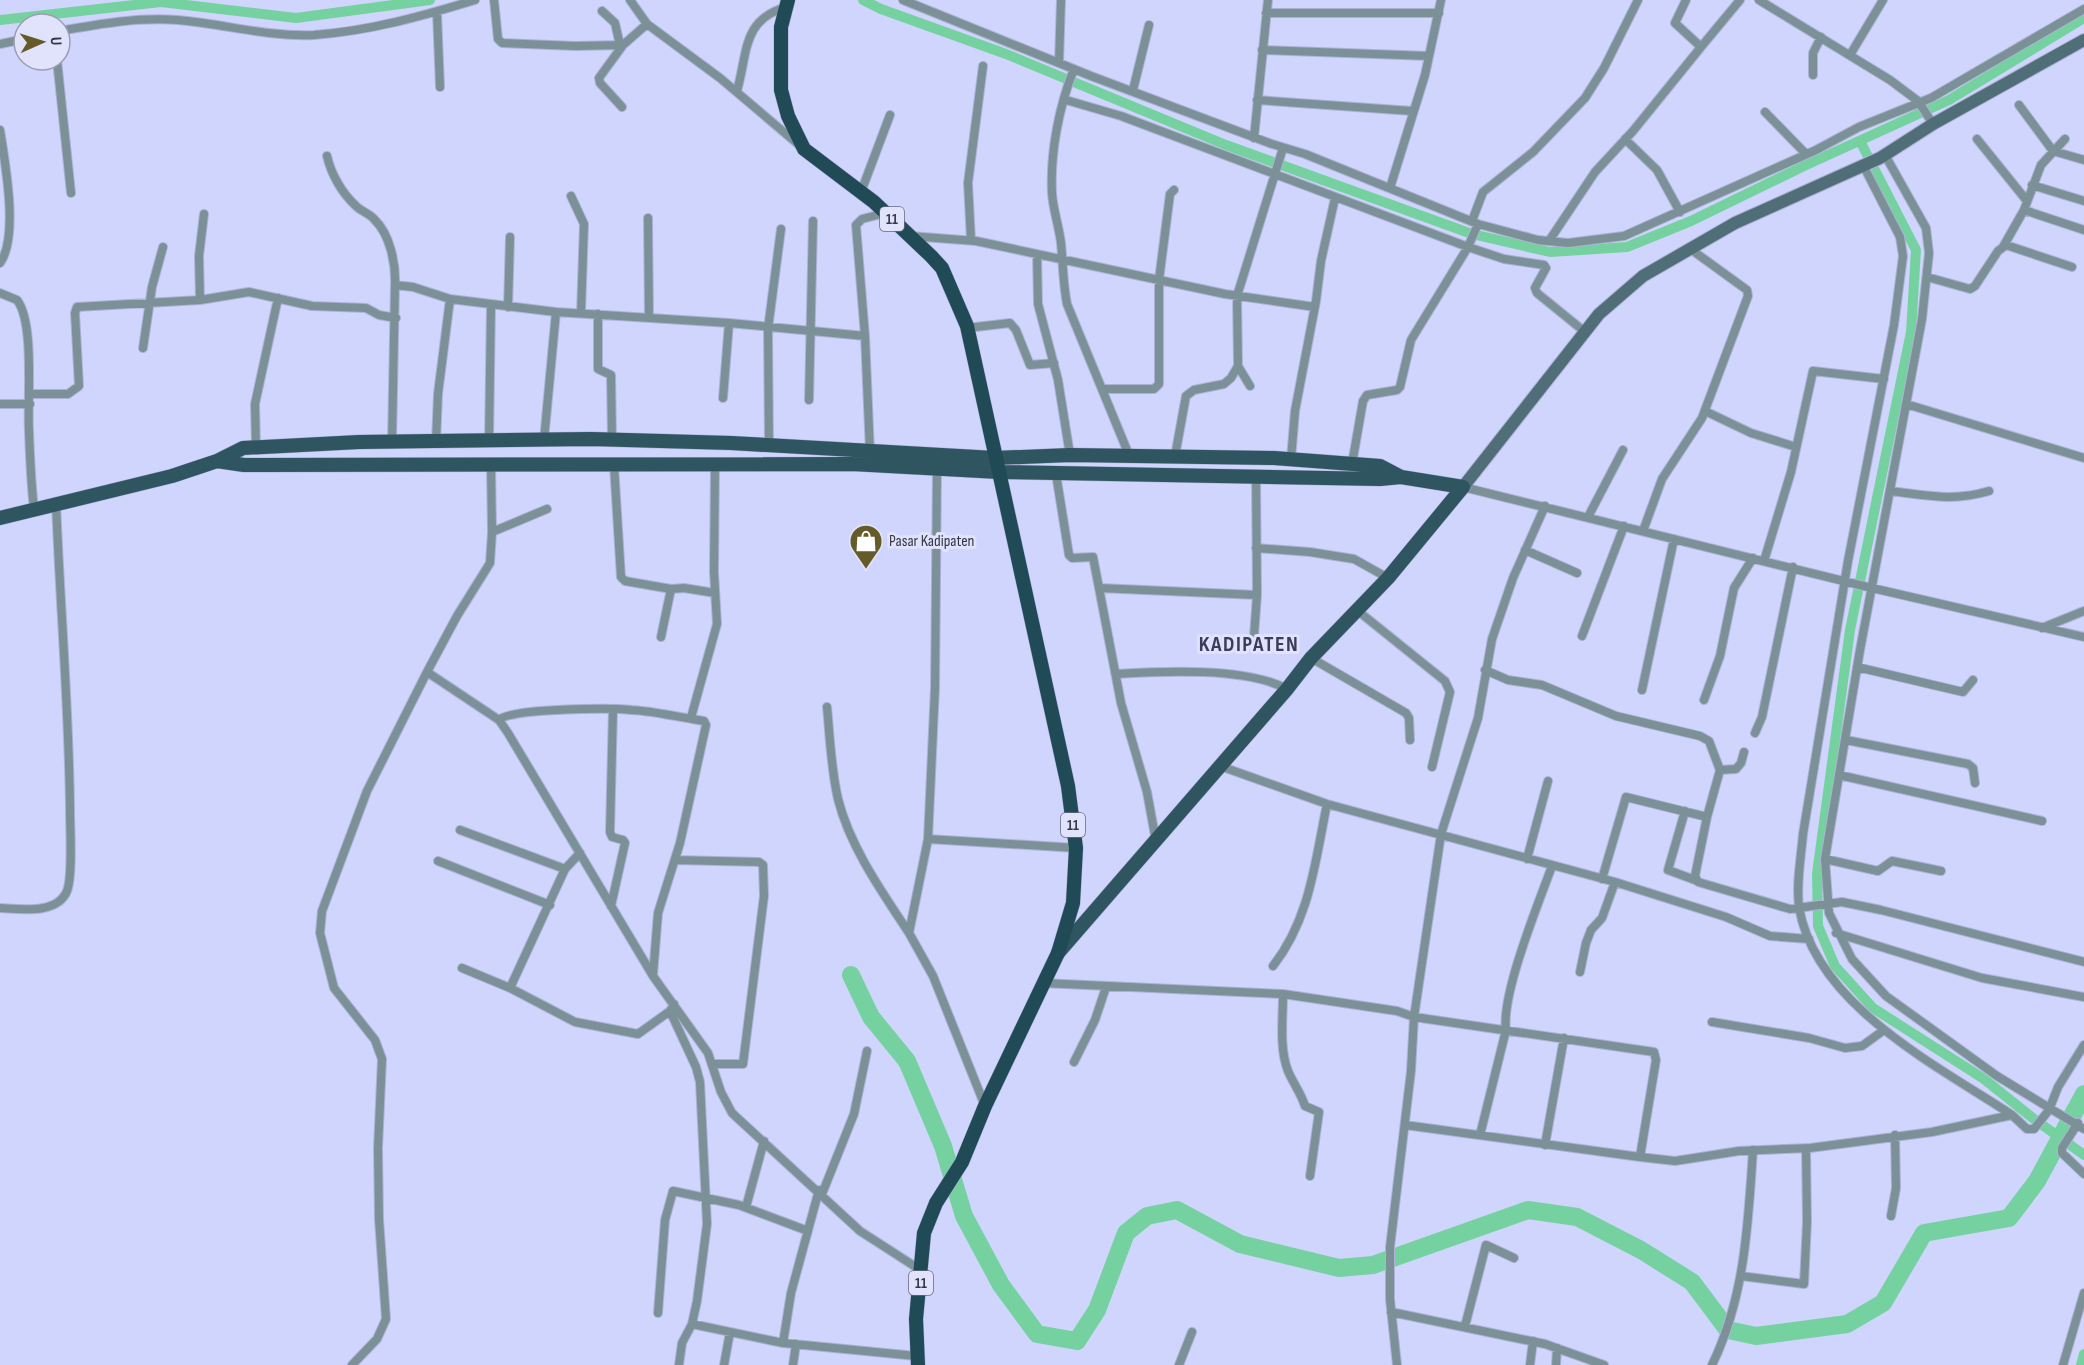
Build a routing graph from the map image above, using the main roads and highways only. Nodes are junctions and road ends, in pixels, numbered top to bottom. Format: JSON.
{"nodes":[{"id":1,"x":787,"y":4,"type":"edge"},
{"id":2,"x":2084,"y":40,"type":"edge"},
{"id":3,"x":591,"y":439,"type":"junction"},
{"id":4,"x":507,"y":440,"type":"junction"},
{"id":5,"x":359,"y":442,"type":"junction"},
{"id":6,"x":994,"y":458,"type":"junction"},
{"id":7,"x":217,"y":461,"type":"junction"},
{"id":8,"x":360,"y":464,"type":"junction"},
{"id":9,"x":507,"y":465,"type":"junction"},
{"id":10,"x":591,"y":465,"type":"junction"},
{"id":11,"x":999,"y":472,"type":"junction"},
{"id":12,"x":1401,"y":477,"type":"junction"},
{"id":13,"x":1463,"y":486,"type":"junction"},
{"id":14,"x":0,"y":518,"type":"edge"},
{"id":15,"x":1058,"y":953,"type":"junction"},
{"id":16,"x":917,"y":1361,"type":"edge"}],
"edges":[{"from":1,"to":6,"type":"highway","number":"11"},
{"from":2,"to":13,"type":"main road"},
{"from":3,"to":4,"type":"main road"},
{"from":3,"to":6,"type":"main road"},
{"from":3,"to":10,"type":"main road"},
{"from":4,"to":5,"type":"main road"},
{"from":4,"to":9,"type":"main road"},
{"from":5,"to":7,"type":"main road"},
{"from":5,"to":8,"type":"main road"},
{"from":6,"to":11,"type":"highway","number":"11"},
{"from":6,"to":12,"type":"main road"},
{"from":7,"to":8,"type":"main road"},
{"from":7,"to":14,"type":"main road"},
{"from":8,"to":9,"type":"main road"},
{"from":9,"to":10,"type":"main road"},
{"from":10,"to":11,"type":"main road"},
{"from":11,"to":12,"type":"main road"},
{"from":11,"to":15,"type":"highway","number":"11"},
{"from":12,"to":13,"type":"main road"},
{"from":13,"to":15,"type":"main road"},
{"from":15,"to":16,"type":"highway","number":"11"}]}
